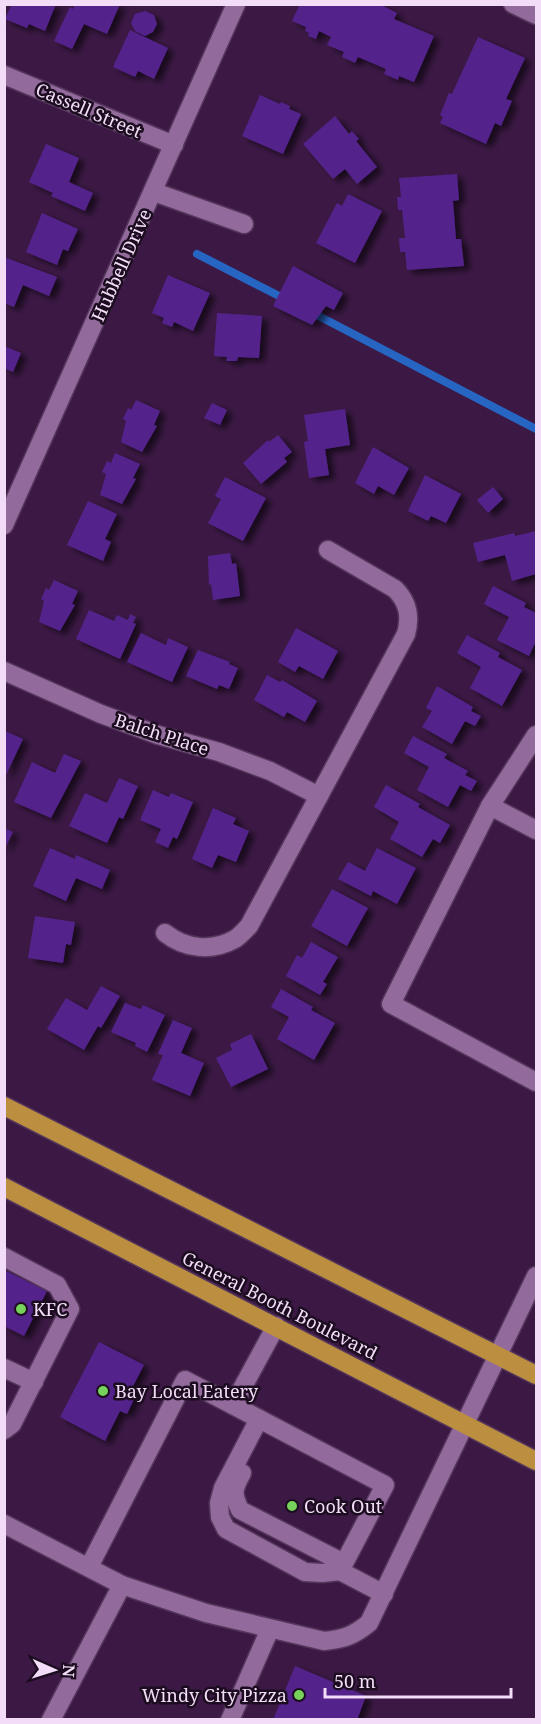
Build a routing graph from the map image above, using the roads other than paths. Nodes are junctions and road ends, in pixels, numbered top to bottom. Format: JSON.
{"nodes":[{"id":1,"x":236,"y":4,"type":"edge"},
{"id":2,"x":513,"y":4,"type":"edge"},
{"id":3,"x":537,"y":15,"type":"edge"},
{"id":4,"x":4,"y":75,"type":"edge"},
{"id":5,"x":174,"y":145,"type":"junction"},
{"id":6,"x":154,"y":192,"type":"junction"},
{"id":7,"x":244,"y":224,"type":"dead end"},
{"id":8,"x":4,"y":525,"type":"edge"},
{"id":9,"x":328,"y":550,"type":"dead end"},
{"id":10,"x":4,"y":671,"type":"edge"},
{"id":11,"x":537,"y":735,"type":"edge"},
{"id":12,"x":319,"y":796,"type":"junction"},
{"id":13,"x":490,"y":806,"type":"junction"},
{"id":14,"x":537,"y":830,"type":"edge"},
{"id":15,"x":165,"y":933,"type":"dead end"},
{"id":16,"x":537,"y":1082,"type":"edge"},
{"id":17,"x":4,"y":1106,"type":"edge"},
{"id":18,"x":4,"y":1187,"type":"edge"},
{"id":19,"x":4,"y":1257,"type":"edge"},
{"id":20,"x":537,"y":1276,"type":"edge"},
{"id":21,"x":276,"y":1326,"type":"junction"},
{"id":22,"x":498,"y":1355,"type":"junction"},
{"id":23,"x":4,"y":1368,"type":"edge"},
{"id":24,"x":537,"y":1375,"type":"edge"},
{"id":25,"x":34,"y":1382,"type":"junction"},
{"id":26,"x":233,"y":1405,"type":"junction"},
{"id":27,"x":263,"y":1421,"type":"junction"},
{"id":28,"x":465,"y":1423,"type":"junction"},
{"id":29,"x":4,"y":1430,"type":"edge"},
{"id":30,"x":537,"y":1461,"type":"edge"},
{"id":31,"x":4,"y":1524,"type":"edge"},
{"id":32,"x":338,"y":1565,"type":"junction"},
{"id":33,"x":89,"y":1568,"type":"junction"},
{"id":34,"x":122,"y":1585,"type":"junction"},
{"id":35,"x":384,"y":1594,"type":"junction"},
{"id":36,"x":270,"y":1629,"type":"junction"},
{"id":37,"x":51,"y":1719,"type":"edge"},
{"id":38,"x":230,"y":1719,"type":"edge"}],
"edges":[{"from":1,"to":5,"type":"street","name":"Hubbell Drive"},
{"from":2,"to":3,"type":"street"},
{"from":4,"to":5,"type":"street","name":"Cassell Street"},
{"from":5,"to":6,"type":"street","name":"Hubbell Drive"},
{"from":6,"to":7,"type":"street"},
{"from":6,"to":8,"type":"street","name":"Hubbell Drive"},
{"from":9,"to":12,"type":"street"},
{"from":10,"to":12,"type":"street","name":"Balch Place"},
{"from":11,"to":13,"type":"street"},
{"from":12,"to":15,"type":"street"},
{"from":13,"to":14,"type":"street"},
{"from":13,"to":16,"type":"street"},
{"from":17,"to":22,"type":"highway"},
{"from":18,"to":21,"type":"highway","name":"General Booth Boulevard"},
{"from":19,"to":25,"type":"street"},
{"from":20,"to":22,"type":"street"},
{"from":21,"to":26,"type":"street"},
{"from":21,"to":28,"type":"highway","name":"General Booth Boulevard"},
{"from":22,"to":24,"type":"highway"},
{"from":22,"to":28,"type":"street"},
{"from":23,"to":25,"type":"street"},
{"from":25,"to":29,"type":"street"},
{"from":26,"to":27,"type":"street"},
{"from":26,"to":33,"type":"street"},
{"from":27,"to":32,"type":"street"},
{"from":27,"to":32,"type":"street"},
{"from":27,"to":32,"type":"street"},
{"from":28,"to":30,"type":"highway","name":"General Booth Boulevard"},
{"from":28,"to":35,"type":"street"},
{"from":31,"to":33,"type":"street"},
{"from":32,"to":35,"type":"street"},
{"from":33,"to":34,"type":"street"},
{"from":34,"to":36,"type":"street"},
{"from":34,"to":37,"type":"street"},
{"from":35,"to":36,"type":"street"},
{"from":36,"to":38,"type":"street"}]}
